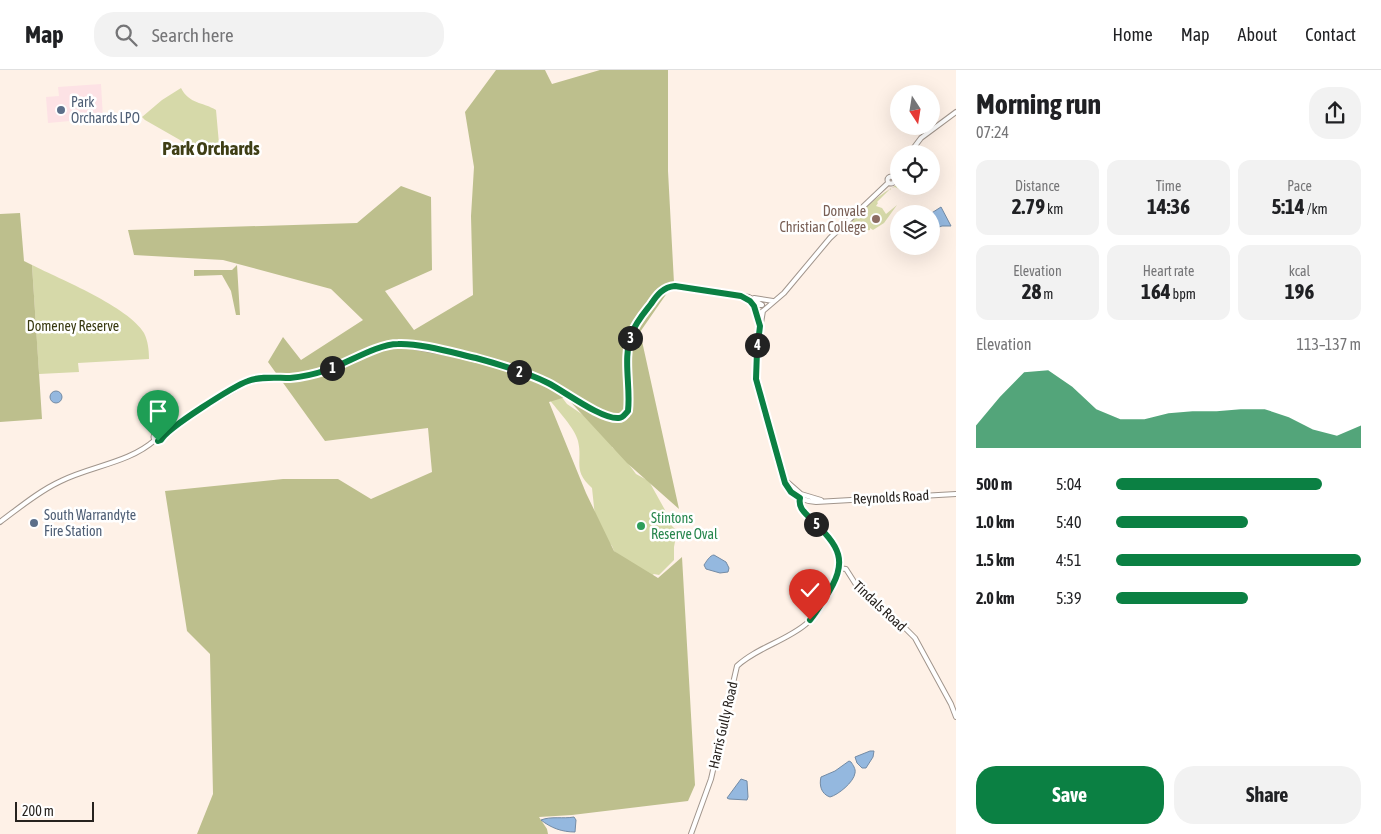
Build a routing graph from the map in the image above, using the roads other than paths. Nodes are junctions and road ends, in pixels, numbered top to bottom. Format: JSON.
{"nodes":[{"id":1,"x":956,"y":112,"type":"edge"},
{"id":2,"x":916,"y":145,"type":"edge"},
{"id":3,"x":890,"y":178,"type":"edge"},
{"id":4,"x":741,"y":296,"type":"junction"},
{"id":5,"x":749,"y":297,"type":"junction"},
{"id":6,"x":779,"y":297,"type":"junction"},
{"id":7,"x":773,"y":300,"type":"junction"},
{"id":8,"x":762,"y":305,"type":"junction"},
{"id":9,"x":756,"y":310,"type":"junction"},
{"id":10,"x":763,"y":311,"type":"junction"},
{"id":11,"x":760,"y":326,"type":"junction"},
{"id":12,"x":162,"y":435,"type":"junction"},
{"id":13,"x":155,"y":439,"type":"junction"},
{"id":14,"x":956,"y":494,"type":"edge"},
{"id":15,"x":802,"y":497,"type":"junction"},
{"id":16,"x":826,"y":501,"type":"junction"},
{"id":17,"x":812,"y":502,"type":"junction"},
{"id":18,"x":802,"y":506,"type":"junction"},
{"id":19,"x":0,"y":522,"type":"edge"},
{"id":20,"x":839,"y":569,"type":"junction"},
{"id":21,"x":956,"y":717,"type":"edge"},
{"id":22,"x":691,"y":834,"type":"edge"}],
"edges":[{"from":1,"to":2,"type":"main road"},
{"from":3,"to":6,"type":"main road"},
{"from":4,"to":5,"type":"main road"},
{"from":4,"to":9,"type":"main road"},
{"from":4,"to":12,"type":"main road"},
{"from":5,"to":7,"type":"main road"},
{"from":5,"to":8,"type":"main road"},
{"from":6,"to":7,"type":"main road"},
{"from":6,"to":10,"type":"main road"},
{"from":7,"to":8,"type":"main road"},
{"from":8,"to":9,"type":"main road"},
{"from":8,"to":10,"type":"main road"},
{"from":9,"to":10,"type":"main road"},
{"from":9,"to":11,"type":"main road"},
{"from":10,"to":11,"type":"main road"},
{"from":11,"to":15,"type":"main road"},
{"from":12,"to":13,"type":"main road"},
{"from":12,"to":13,"type":"main road"},
{"from":13,"to":19,"type":"main road"},
{"from":14,"to":16,"type":"main road","name":"Reynolds Road"},
{"from":15,"to":16,"type":"main road","name":"Reynolds Road"},
{"from":15,"to":17,"type":"main road","name":"Reynolds Road"},
{"from":15,"to":18,"type":"main road"},
{"from":16,"to":17,"type":"main road","name":"Reynolds Road"},
{"from":17,"to":18,"type":"main road"},
{"from":18,"to":20,"type":"main road"},
{"from":20,"to":21,"type":"main road","name":"Tindals Road"},
{"from":20,"to":22,"type":"main road","name":"Harris Gully Road"}]}
